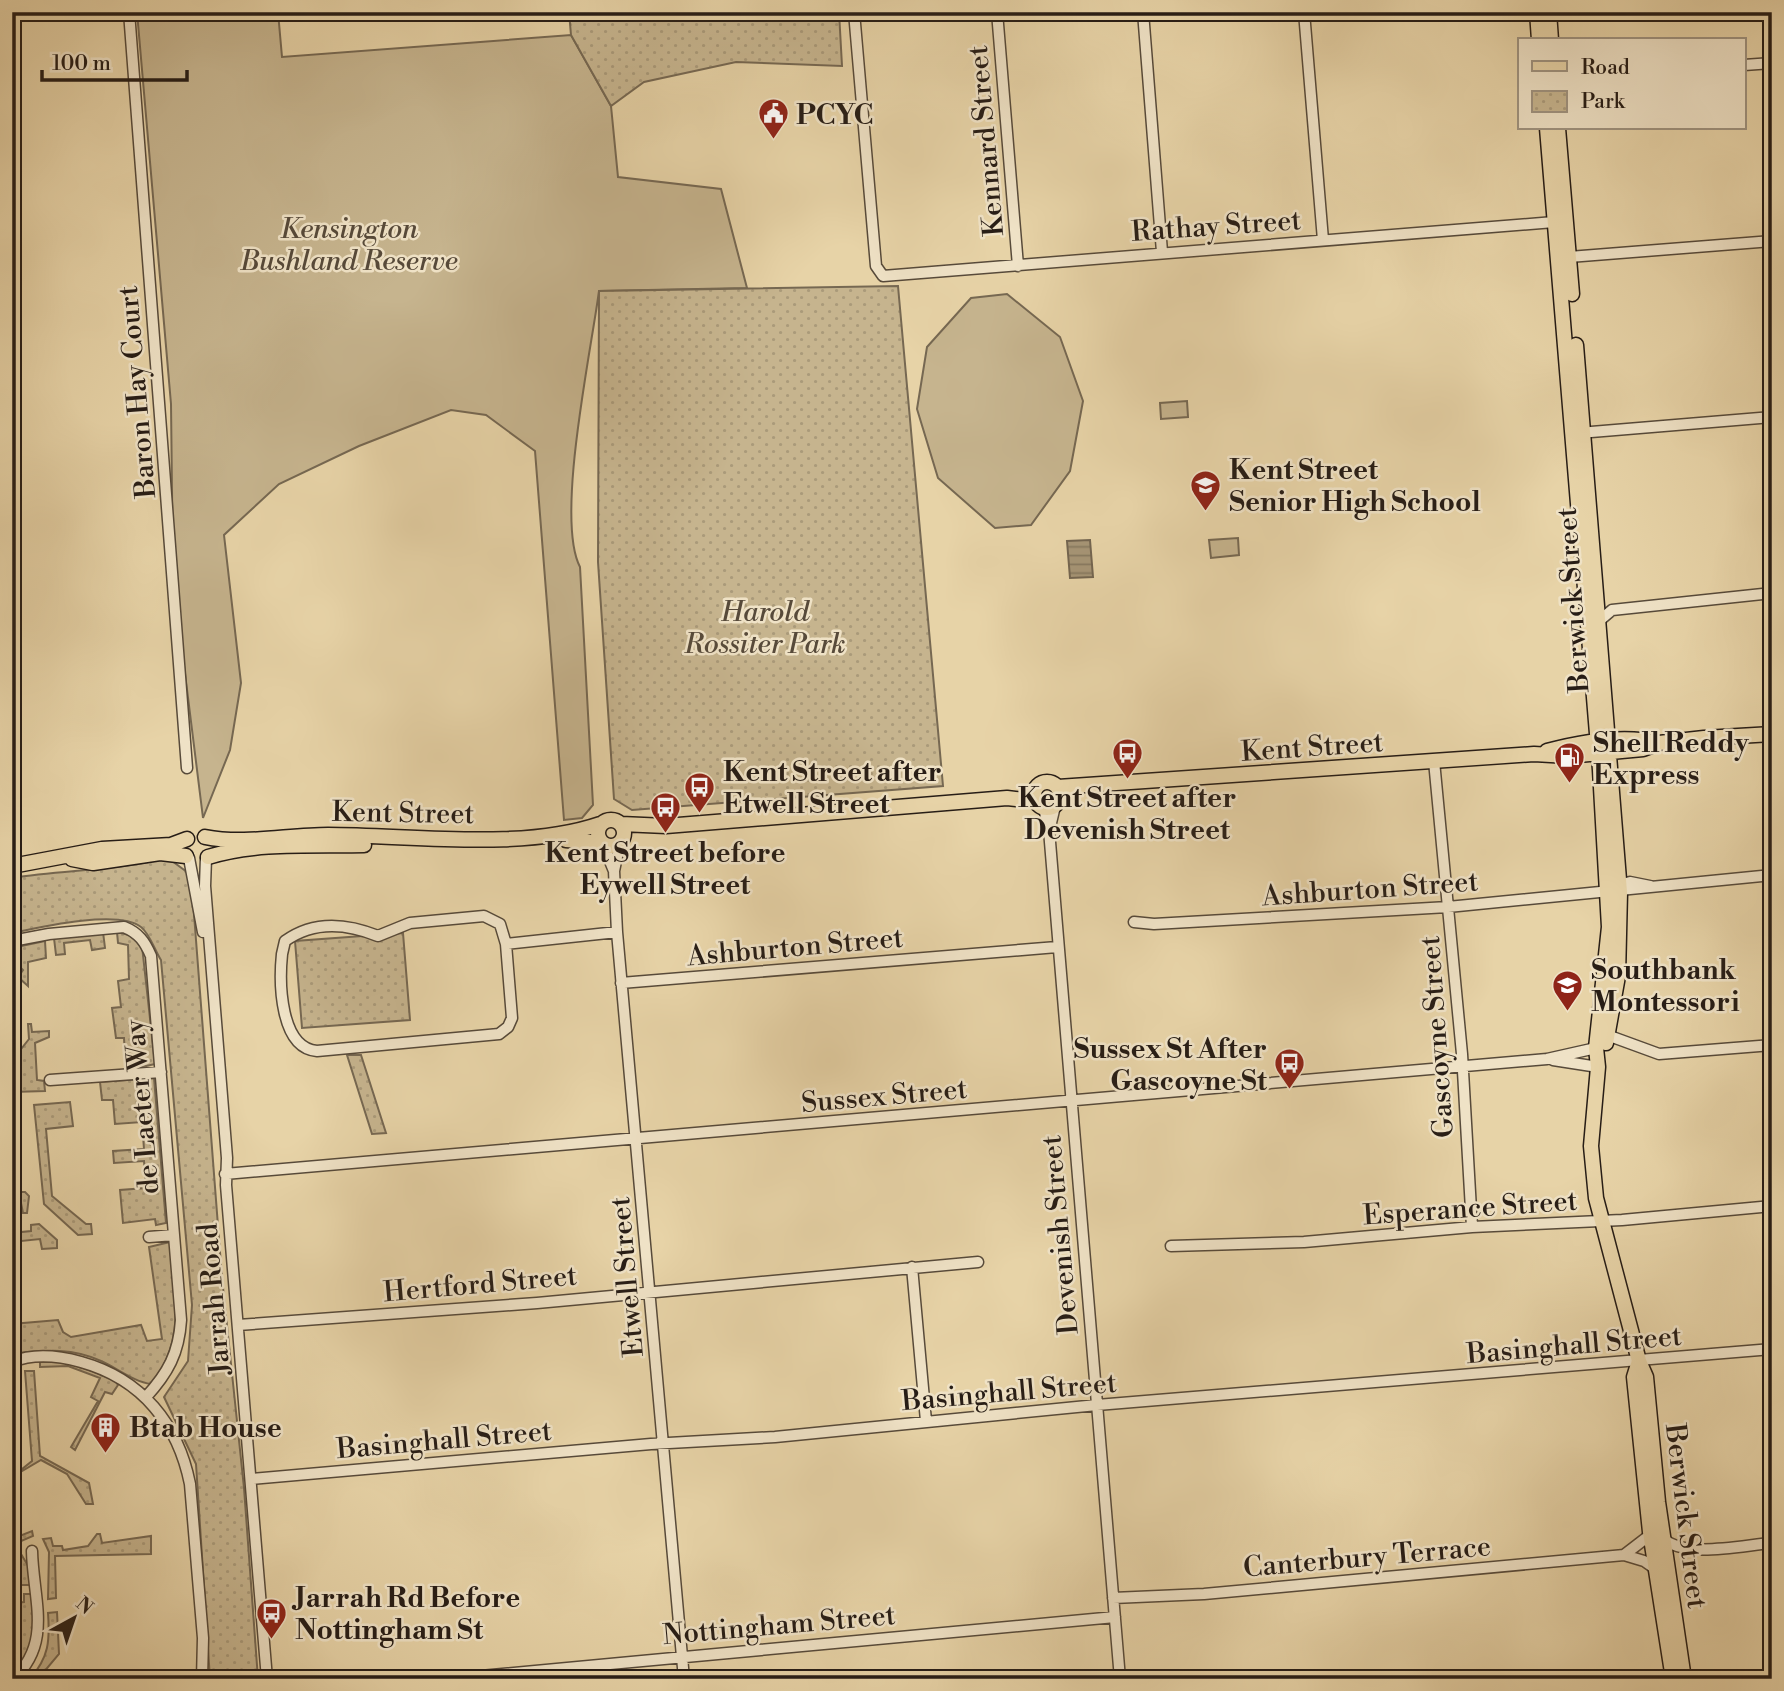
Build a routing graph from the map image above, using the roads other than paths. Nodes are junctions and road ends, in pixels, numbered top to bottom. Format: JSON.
{"nodes":[{"id":1,"x":129,"y":12,"type":"edge"},
{"id":2,"x":855,"y":12,"type":"edge"},
{"id":3,"x":997,"y":12,"type":"edge"},
{"id":4,"x":1143,"y":12,"type":"edge"},
{"id":5,"x":1304,"y":12,"type":"edge"},
{"id":6,"x":1537,"y":12,"type":"edge"},
{"id":7,"x":1549,"y":12,"type":"edge"},
{"id":8,"x":1539,"y":38,"type":"edge"},
{"id":9,"x":1551,"y":38,"type":"edge"},
{"id":10,"x":1772,"y":63,"type":"edge"},
{"id":11,"x":1746,"y":65,"type":"edge"},
{"id":12,"x":1547,"y":130,"type":"edge"},
{"id":13,"x":1558,"y":130,"type":"edge"},
{"id":14,"x":1554,"y":222,"type":"junction"},
{"id":15,"x":1323,"y":240,"type":"junction"},
{"id":16,"x":1772,"y":241,"type":"edge"},
{"id":17,"x":1162,"y":252,"type":"junction"},
{"id":18,"x":1569,"y":257,"type":"junction"},
{"id":19,"x":1018,"y":266,"type":"junction"},
{"id":20,"x":1772,"y":417,"type":"edge"},
{"id":21,"x":1578,"y":433,"type":"junction"},
{"id":22,"x":1772,"y":593,"type":"edge"},
{"id":23,"x":1599,"y":621,"type":"junction"},
{"id":24,"x":1772,"y":734,"type":"edge"},
{"id":25,"x":1603,"y":747,"type":"junction"},
{"id":26,"x":1434,"y":761,"type":"junction"},
{"id":27,"x":187,"y":768,"type":"dead end"},
{"id":28,"x":1048,"y":798,"type":"junction"},
{"id":29,"x":600,"y":824,"type":"junction"},
{"id":30,"x":621,"y":824,"type":"junction"},
{"id":31,"x":651,"y":827,"type":"junction"},
{"id":32,"x":205,"y":837,"type":"junction"},
{"id":33,"x":187,"y":839,"type":"junction"},
{"id":34,"x":621,"y":841,"type":"junction"},
{"id":35,"x":603,"y":844,"type":"junction"},
{"id":36,"x":188,"y":857,"type":"junction"},
{"id":37,"x":67,"y":858,"type":"junction"},
{"id":38,"x":207,"y":858,"type":"junction"},
{"id":39,"x":12,"y":866,"type":"edge"},
{"id":40,"x":614,"y":871,"type":"junction"},
{"id":41,"x":1772,"y":875,"type":"edge"},
{"id":42,"x":1616,"y":889,"type":"junction"},
{"id":43,"x":1448,"y":908,"type":"junction"},
{"id":44,"x":1134,"y":922,"type":"dead end"},
{"id":45,"x":617,"y":932,"type":"junction"},
{"id":46,"x":12,"y":941,"type":"edge"},
{"id":47,"x":506,"y":944,"type":"junction"},
{"id":48,"x":1057,"y":947,"type":"junction"},
{"id":49,"x":621,"y":983,"type":"junction"},
{"id":50,"x":1608,"y":1035,"type":"junction"},
{"id":51,"x":1772,"y":1045,"type":"edge"},
{"id":52,"x":1596,"y":1048,"type":"junction"},
{"id":53,"x":1547,"y":1059,"type":"junction"},
{"id":54,"x":1462,"y":1067,"type":"junction"},
{"id":55,"x":1598,"y":1067,"type":"junction"},
{"id":56,"x":161,"y":1072,"type":"junction"},
{"id":57,"x":50,"y":1080,"type":"dead end"},
{"id":58,"x":1071,"y":1101,"type":"junction"},
{"id":59,"x":637,"y":1137,"type":"junction"},
{"id":60,"x":225,"y":1170,"type":"junction"},
{"id":61,"x":1772,"y":1206,"type":"edge"},
{"id":62,"x":1601,"y":1220,"type":"junction"},
{"id":63,"x":1472,"y":1227,"type":"junction"},
{"id":64,"x":174,"y":1235,"type":"junction"},
{"id":65,"x":149,"y":1237,"type":"dead end"},
{"id":66,"x":1171,"y":1246,"type":"dead end"},
{"id":67,"x":978,"y":1262,"type":"dead end"},
{"id":68,"x":912,"y":1267,"type":"junction"},
{"id":69,"x":651,"y":1290,"type":"junction"},
{"id":70,"x":238,"y":1325,"type":"junction"},
{"id":71,"x":1772,"y":1349,"type":"edge"},
{"id":72,"x":1639,"y":1361,"type":"junction"},
{"id":73,"x":12,"y":1362,"type":"edge"},
{"id":74,"x":146,"y":1397,"type":"junction"},
{"id":75,"x":1097,"y":1405,"type":"junction"},
{"id":76,"x":926,"y":1421,"type":"junction"},
{"id":77,"x":664,"y":1443,"type":"junction"},
{"id":78,"x":250,"y":1479,"type":"junction"},
{"id":79,"x":1656,"y":1536,"type":"junction"},
{"id":80,"x":1772,"y":1543,"type":"edge"},
{"id":81,"x":1691,"y":1549,"type":"junction"},
{"id":82,"x":32,"y":1551,"type":"dead end"},
{"id":83,"x":1623,"y":1555,"type":"junction"},
{"id":84,"x":1662,"y":1569,"type":"junction"},
{"id":85,"x":1113,"y":1598,"type":"junction"},
{"id":86,"x":1115,"y":1617,"type":"junction"},
{"id":87,"x":682,"y":1655,"type":"junction"},
{"id":88,"x":13,"y":1679,"type":"edge"},
{"id":89,"x":202,"y":1679,"type":"edge"},
{"id":90,"x":267,"y":1679,"type":"edge"},
{"id":91,"x":448,"y":1679,"type":"edge"},
{"id":92,"x":684,"y":1679,"type":"edge"},
{"id":93,"x":1120,"y":1679,"type":"edge"},
{"id":94,"x":1673,"y":1679,"type":"edge"},
{"id":95,"x":1684,"y":1679,"type":"edge"}],
"edges":[{"from":1,"to":27,"type":"street","name":"Baron Hay Court"},
{"from":2,"to":19,"type":"street","name":"Rathay Street"},
{"from":3,"to":19,"type":"street","name":"Kennard Street"},
{"from":4,"to":17,"type":"street"},
{"from":5,"to":15,"type":"street"},
{"from":6,"to":8,"type":"main road"},
{"from":7,"to":9,"type":"main road"},
{"from":10,"to":11,"type":"street"},
{"from":12,"to":14,"type":"main road","name":"Berwick Street"},
{"from":13,"to":18,"type":"main road","name":"Berwick Street"},
{"from":14,"to":15,"type":"street","name":"Rathay Street"},
{"from":14,"to":21,"type":"main road","name":"Berwick Street"},
{"from":15,"to":17,"type":"street","name":"Rathay Street"},
{"from":16,"to":18,"type":"street"},
{"from":17,"to":19,"type":"street","name":"Rathay Street"},
{"from":18,"to":21,"type":"main road","name":"Berwick Street"},
{"from":20,"to":21,"type":"street"},
{"from":21,"to":23,"type":"main road","name":"Berwick Street"},
{"from":21,"to":25,"type":"main road","name":"Berwick Street"},
{"from":22,"to":23,"type":"street"},
{"from":23,"to":25,"type":"main road","name":"Berwick Street"},
{"from":24,"to":25,"type":"main road","name":"Kent Street"},
{"from":25,"to":26,"type":"main road","name":"Kent Street"},
{"from":25,"to":42,"type":"main road","name":"Berwick Street"},
{"from":26,"to":28,"type":"main road","name":"Kent Street"},
{"from":26,"to":43,"type":"street","name":"Gascoyne Street"},
{"from":28,"to":31,"type":"main road","name":"Kent Street"},
{"from":28,"to":48,"type":"street","name":"Devenish Street"},
{"from":29,"to":30,"type":"main road"},
{"from":29,"to":32,"type":"main road","name":"Kent Street"},
{"from":29,"to":35,"type":"main road"},
{"from":30,"to":31,"type":"main road","name":"Kent Street"},
{"from":30,"to":34,"type":"main road"},
{"from":31,"to":34,"type":"main road","name":"Kent Street"},
{"from":32,"to":33,"type":"main road"},
{"from":32,"to":38,"type":"main road"},
{"from":33,"to":36,"type":"main road"},
{"from":33,"to":37,"type":"main road"},
{"from":34,"to":35,"type":"main road"},
{"from":34,"to":40,"type":"street","name":"Etwell Street"},
{"from":35,"to":38,"type":"main road","name":"Kent Street"},
{"from":35,"to":40,"type":"street","name":"Etwell Street"},
{"from":36,"to":37,"type":"main road"},
{"from":36,"to":38,"type":"main road"},
{"from":36,"to":60,"type":"street","name":"Jarrah Road"},
{"from":37,"to":39,"type":"main road"},
{"from":38,"to":60,"type":"street","name":"Jarrah Road"},
{"from":40,"to":45,"type":"street","name":"Etwell Street"},
{"from":41,"to":42,"type":"street","name":"Ashburton Street"},
{"from":42,"to":43,"type":"street","name":"Ashburton Street"},
{"from":42,"to":50,"type":"main road","name":"Berwick Street"},
{"from":42,"to":52,"type":"main road","name":"Berwick Street"},
{"from":43,"to":44,"type":"street","name":"Ashburton Street"},
{"from":43,"to":54,"type":"street","name":"Gascoyne Street"},
{"from":45,"to":47,"type":"street"},
{"from":45,"to":49,"type":"street","name":"Etwell Street"},
{"from":46,"to":56,"type":"street","name":"de Laeter Way"},
{"from":47,"to":47,"type":"street"},
{"from":48,"to":49,"type":"street","name":"Ashburton Street"},
{"from":48,"to":58,"type":"street","name":"Devenish Street"},
{"from":49,"to":59,"type":"street","name":"Etwell Street"},
{"from":50,"to":51,"type":"street"},
{"from":50,"to":55,"type":"main road","name":"Berwick Street"},
{"from":52,"to":53,"type":"street","name":"Sussex Street"},
{"from":52,"to":55,"type":"main road","name":"Berwick Street"},
{"from":53,"to":54,"type":"street","name":"Sussex Street"},
{"from":53,"to":55,"type":"street","name":"Sussex Street"},
{"from":54,"to":58,"type":"street","name":"Sussex Street"},
{"from":54,"to":63,"type":"street","name":"Gascoyne Street"},
{"from":55,"to":62,"type":"main road","name":"Berwick Street"},
{"from":56,"to":57,"type":"street"},
{"from":56,"to":64,"type":"street","name":"de Laeter Way"},
{"from":58,"to":59,"type":"street","name":"Sussex Street"},
{"from":58,"to":75,"type":"street","name":"Devenish Street"},
{"from":59,"to":60,"type":"street","name":"Sussex Street"},
{"from":59,"to":69,"type":"street","name":"Etwell Street"},
{"from":60,"to":70,"type":"street","name":"Jarrah Road"},
{"from":61,"to":62,"type":"street","name":"Esperance Street"},
{"from":62,"to":63,"type":"street","name":"Esperance Street"},
{"from":62,"to":72,"type":"main road","name":"Berwick Street"},
{"from":63,"to":66,"type":"street","name":"Esperance Street"},
{"from":64,"to":65,"type":"street"},
{"from":64,"to":74,"type":"street","name":"de Laeter Way"},
{"from":67,"to":68,"type":"street","name":"Hertford Street"},
{"from":68,"to":69,"type":"street","name":"Hertford Street"},
{"from":68,"to":76,"type":"street"},
{"from":69,"to":70,"type":"street","name":"Hertford Street"},
{"from":69,"to":77,"type":"street","name":"Etwell Street"},
{"from":70,"to":78,"type":"street","name":"Jarrah Road"},
{"from":71,"to":72,"type":"street","name":"Basinghall Street"},
{"from":72,"to":75,"type":"street","name":"Basinghall Street"},
{"from":72,"to":79,"type":"main road","name":"Berwick Street"},
{"from":73,"to":74,"type":"street"},
{"from":74,"to":89,"type":"street"},
{"from":75,"to":76,"type":"street","name":"Basinghall Street"},
{"from":75,"to":85,"type":"street","name":"Devenish Street"},
{"from":76,"to":77,"type":"street","name":"Basinghall Street"},
{"from":77,"to":78,"type":"street","name":"Basinghall Street"},
{"from":77,"to":87,"type":"street","name":"Etwell Street"},
{"from":78,"to":90,"type":"street","name":"Jarrah Road"},
{"from":79,"to":81,"type":"street"},
{"from":79,"to":83,"type":"street"},
{"from":79,"to":84,"type":"main road","name":"Berwick Street"},
{"from":80,"to":81,"type":"street"},
{"from":81,"to":84,"type":"street"},
{"from":82,"to":88,"type":"street"},
{"from":83,"to":84,"type":"street","name":"Canterbury Terrace"},
{"from":83,"to":85,"type":"street","name":"Canterbury Terrace"},
{"from":84,"to":94,"type":"main road","name":"Berwick Street"},
{"from":84,"to":95,"type":"main road","name":"Berwick Street"},
{"from":85,"to":86,"type":"street","name":"Devenish Street"},
{"from":86,"to":87,"type":"street","name":"Nottingham Street"},
{"from":86,"to":93,"type":"street","name":"Devenish Street"},
{"from":87,"to":91,"type":"street","name":"Nottingham Street"},
{"from":87,"to":92,"type":"street","name":"Etwell Street"}]}
